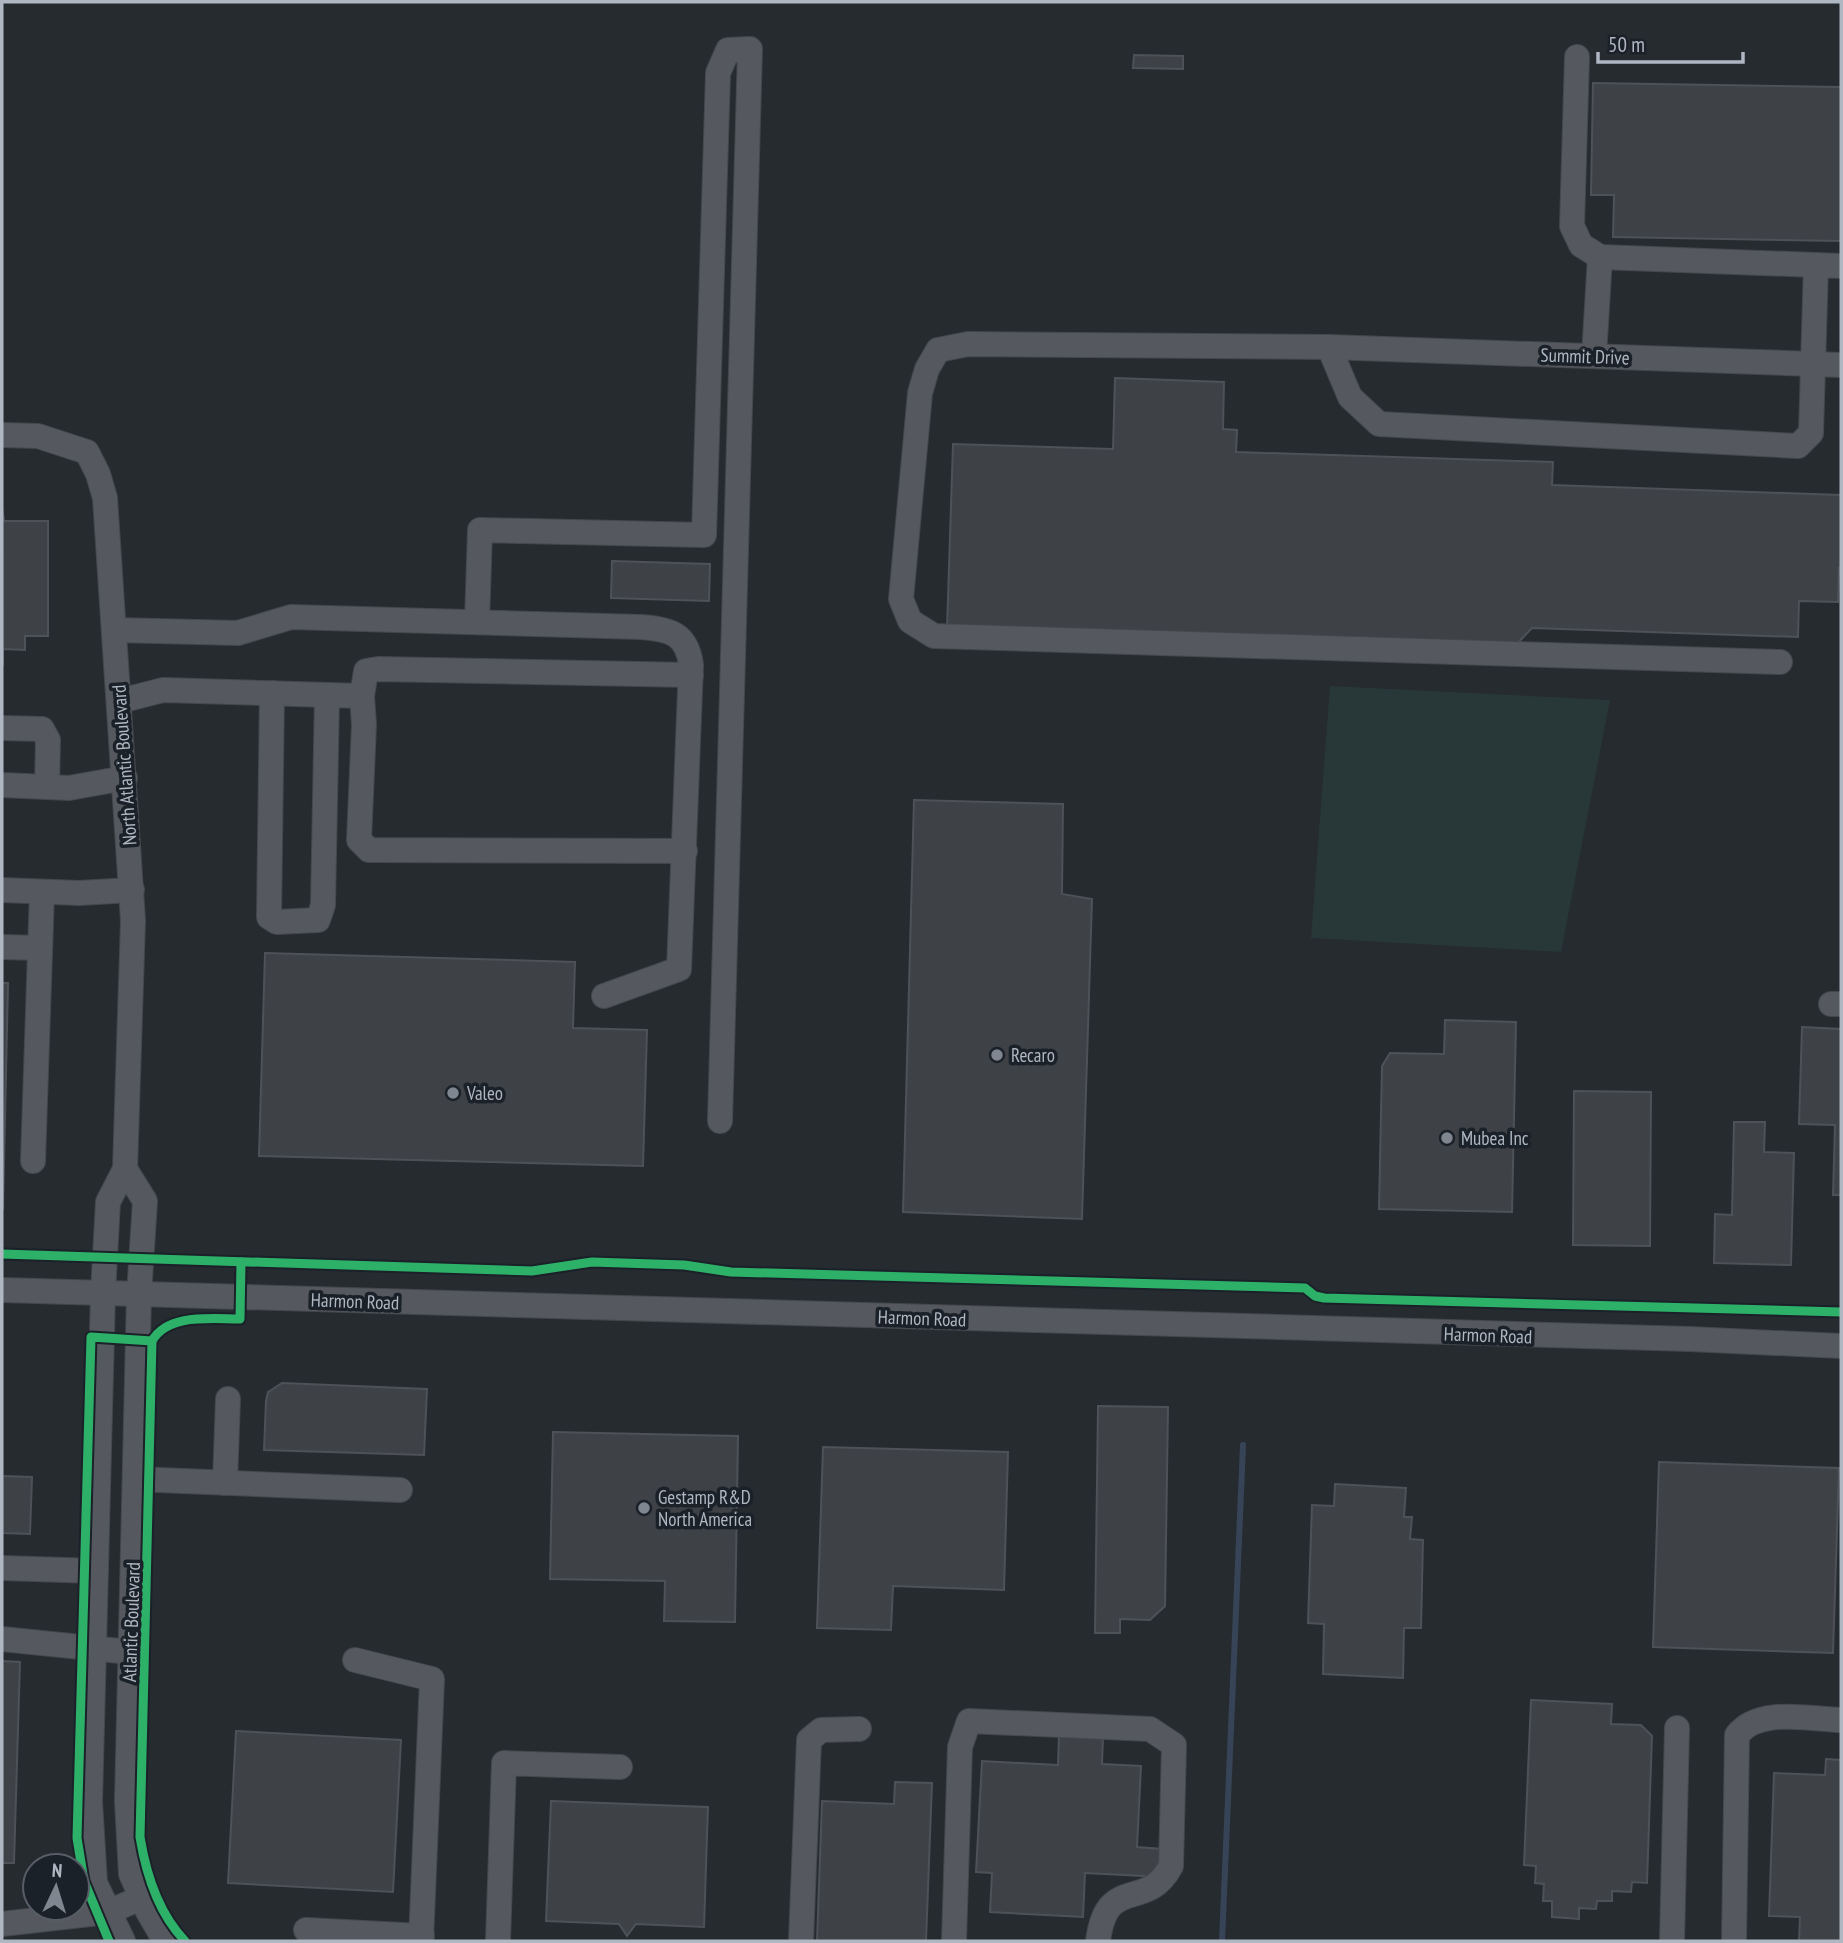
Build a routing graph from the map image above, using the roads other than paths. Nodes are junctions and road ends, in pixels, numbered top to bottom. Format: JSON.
{"nodes":[{"id":1,"x":1577,"y":57,"type":"dead end"},
{"id":2,"x":1600,"y":257,"type":"junction"},
{"id":3,"x":1816,"y":265,"type":"junction"},
{"id":4,"x":1841,"y":266,"type":"edge"},
{"id":5,"x":1329,"y":347,"type":"junction"},
{"id":6,"x":1594,"y":356,"type":"junction"},
{"id":7,"x":1812,"y":364,"type":"junction"},
{"id":8,"x":1841,"y":365,"type":"edge"},
{"id":9,"x":2,"y":435,"type":"edge"},
{"id":10,"x":477,"y":622,"type":"junction"},
{"id":11,"x":115,"y":630,"type":"junction"},
{"id":12,"x":1780,"y":662,"type":"dead end"},
{"id":13,"x":691,"y":675,"type":"junction"},
{"id":14,"x":272,"y":693,"type":"junction"},
{"id":15,"x":327,"y":695,"type":"junction"},
{"id":16,"x":362,"y":696,"type":"junction"},
{"id":17,"x":120,"y":701,"type":"junction"},
{"id":18,"x":2,"y":727,"type":"edge"},
{"id":19,"x":125,"y":778,"type":"junction"},
{"id":20,"x":2,"y":785,"type":"edge"},
{"id":21,"x":47,"y":787,"type":"junction"},
{"id":22,"x":685,"y":851,"type":"junction"},
{"id":23,"x":2,"y":890,"type":"edge"},
{"id":24,"x":132,"y":890,"type":"junction"},
{"id":25,"x":42,"y":891,"type":"junction"},
{"id":26,"x":2,"y":947,"type":"edge"},
{"id":27,"x":40,"y":948,"type":"junction"},
{"id":28,"x":604,"y":996,"type":"dead end"},
{"id":29,"x":720,"y":1121,"type":"dead end"},
{"id":30,"x":33,"y":1161,"type":"dead end"},
{"id":31,"x":125,"y":1170,"type":"junction"},
{"id":32,"x":2,"y":1290,"type":"edge"},
{"id":33,"x":103,"y":1293,"type":"junction"},
{"id":34,"x":139,"y":1294,"type":"junction"},
{"id":35,"x":1841,"y":1346,"type":"edge"},
{"id":36,"x":228,"y":1399,"type":"dead end"},
{"id":37,"x":135,"y":1479,"type":"junction"},
{"id":38,"x":225,"y":1483,"type":"junction"},
{"id":39,"x":400,"y":1490,"type":"dead end"},
{"id":40,"x":97,"y":1528,"type":"junction"},
{"id":41,"x":133,"y":1529,"type":"junction"},
{"id":42,"x":2,"y":1568,"type":"edge"},
{"id":43,"x":96,"y":1571,"type":"junction"},
{"id":44,"x":2,"y":1639,"type":"edge"},
{"id":45,"x":94,"y":1651,"type":"junction"},
{"id":46,"x":130,"y":1652,"type":"junction"},
{"id":47,"x":355,"y":1660,"type":"dead end"},
{"id":48,"x":1841,"y":1720,"type":"edge"},
{"id":49,"x":1677,"y":1728,"type":"dead end"},
{"id":50,"x":859,"y":1730,"type":"dead end"},
{"id":51,"x":620,"y":1767,"type":"dead end"},
{"id":52,"x":141,"y":1898,"type":"junction"},
{"id":53,"x":108,"y":1912,"type":"junction"},
{"id":54,"x":2,"y":1924,"type":"edge"},
{"id":55,"x":306,"y":1930,"type":"dead end"},
{"id":56,"x":421,"y":1939,"type":"edge"},
{"id":57,"x":123,"y":1941,"type":"edge"},
{"id":58,"x":165,"y":1941,"type":"edge"},
{"id":59,"x":498,"y":1941,"type":"edge"},
{"id":60,"x":801,"y":1941,"type":"edge"},
{"id":61,"x":954,"y":1941,"type":"edge"},
{"id":62,"x":1098,"y":1941,"type":"edge"},
{"id":63,"x":1672,"y":1941,"type":"edge"},
{"id":64,"x":1734,"y":1941,"type":"edge"}],
"edges":[{"from":1,"to":2,"type":"street"},
{"from":2,"to":3,"type":"street"},
{"from":2,"to":6,"type":"street"},
{"from":3,"to":4,"type":"street"},
{"from":3,"to":7,"type":"street"},
{"from":5,"to":6,"type":"street","name":"Summit Drive"},
{"from":5,"to":7,"type":"street"},
{"from":5,"to":12,"type":"street","name":"Summit Drive"},
{"from":6,"to":7,"type":"street","name":"Summit Drive"},
{"from":7,"to":8,"type":"street","name":"Summit Drive"},
{"from":9,"to":11,"type":"street","name":"North Atlantic Boulevard"},
{"from":10,"to":11,"type":"street"},
{"from":10,"to":13,"type":"street"},
{"from":10,"to":29,"type":"street"},
{"from":11,"to":17,"type":"street","name":"North Atlantic Boulevard"},
{"from":13,"to":16,"type":"street"},
{"from":13,"to":22,"type":"street"},
{"from":14,"to":15,"type":"street"},
{"from":14,"to":15,"type":"street"},
{"from":14,"to":17,"type":"street"},
{"from":15,"to":16,"type":"street"},
{"from":16,"to":22,"type":"street"},
{"from":17,"to":19,"type":"street","name":"North Atlantic Boulevard"},
{"from":18,"to":21,"type":"street"},
{"from":19,"to":21,"type":"street"},
{"from":19,"to":24,"type":"street","name":"North Atlantic Boulevard"},
{"from":20,"to":21,"type":"street"},
{"from":22,"to":28,"type":"street"},
{"from":23,"to":25,"type":"street"},
{"from":24,"to":25,"type":"street"},
{"from":24,"to":31,"type":"street","name":"North Atlantic Boulevard"},
{"from":25,"to":27,"type":"street"},
{"from":26,"to":27,"type":"street"},
{"from":27,"to":30,"type":"street"},
{"from":31,"to":33,"type":"street","name":"North Atlantic Boulevard"},
{"from":31,"to":34,"type":"street"},
{"from":32,"to":33,"type":"street","name":"Harmon Road"},
{"from":33,"to":34,"type":"street","name":"Harmon Road"},
{"from":33,"to":40,"type":"street","name":"Atlantic Boulevard"},
{"from":34,"to":35,"type":"street","name":"Harmon Road"},
{"from":34,"to":37,"type":"street","name":"Atlantic Boulevard"},
{"from":36,"to":38,"type":"street"},
{"from":37,"to":38,"type":"street"},
{"from":37,"to":41,"type":"street","name":"Atlantic Boulevard"},
{"from":38,"to":39,"type":"street"},
{"from":40,"to":41,"type":"street"},
{"from":40,"to":43,"type":"street","name":"Atlantic Boulevard"},
{"from":41,"to":46,"type":"street","name":"Atlantic Boulevard"},
{"from":42,"to":43,"type":"street"},
{"from":43,"to":45,"type":"street","name":"Atlantic Boulevard"},
{"from":44,"to":45,"type":"street"},
{"from":45,"to":46,"type":"street"},
{"from":45,"to":53,"type":"street","name":"Atlantic Boulevard"},
{"from":46,"to":52,"type":"street","name":"Atlantic Boulevard"},
{"from":47,"to":56,"type":"street"},
{"from":48,"to":64,"type":"street"},
{"from":49,"to":63,"type":"street"},
{"from":50,"to":60,"type":"street"},
{"from":51,"to":59,"type":"street"},
{"from":52,"to":53,"type":"street"},
{"from":52,"to":58,"type":"street","name":"Atlantic Boulevard"},
{"from":53,"to":54,"type":"street"},
{"from":53,"to":57,"type":"street","name":"Atlantic Boulevard"},
{"from":55,"to":56,"type":"street"},
{"from":61,"to":62,"type":"street"}]}
